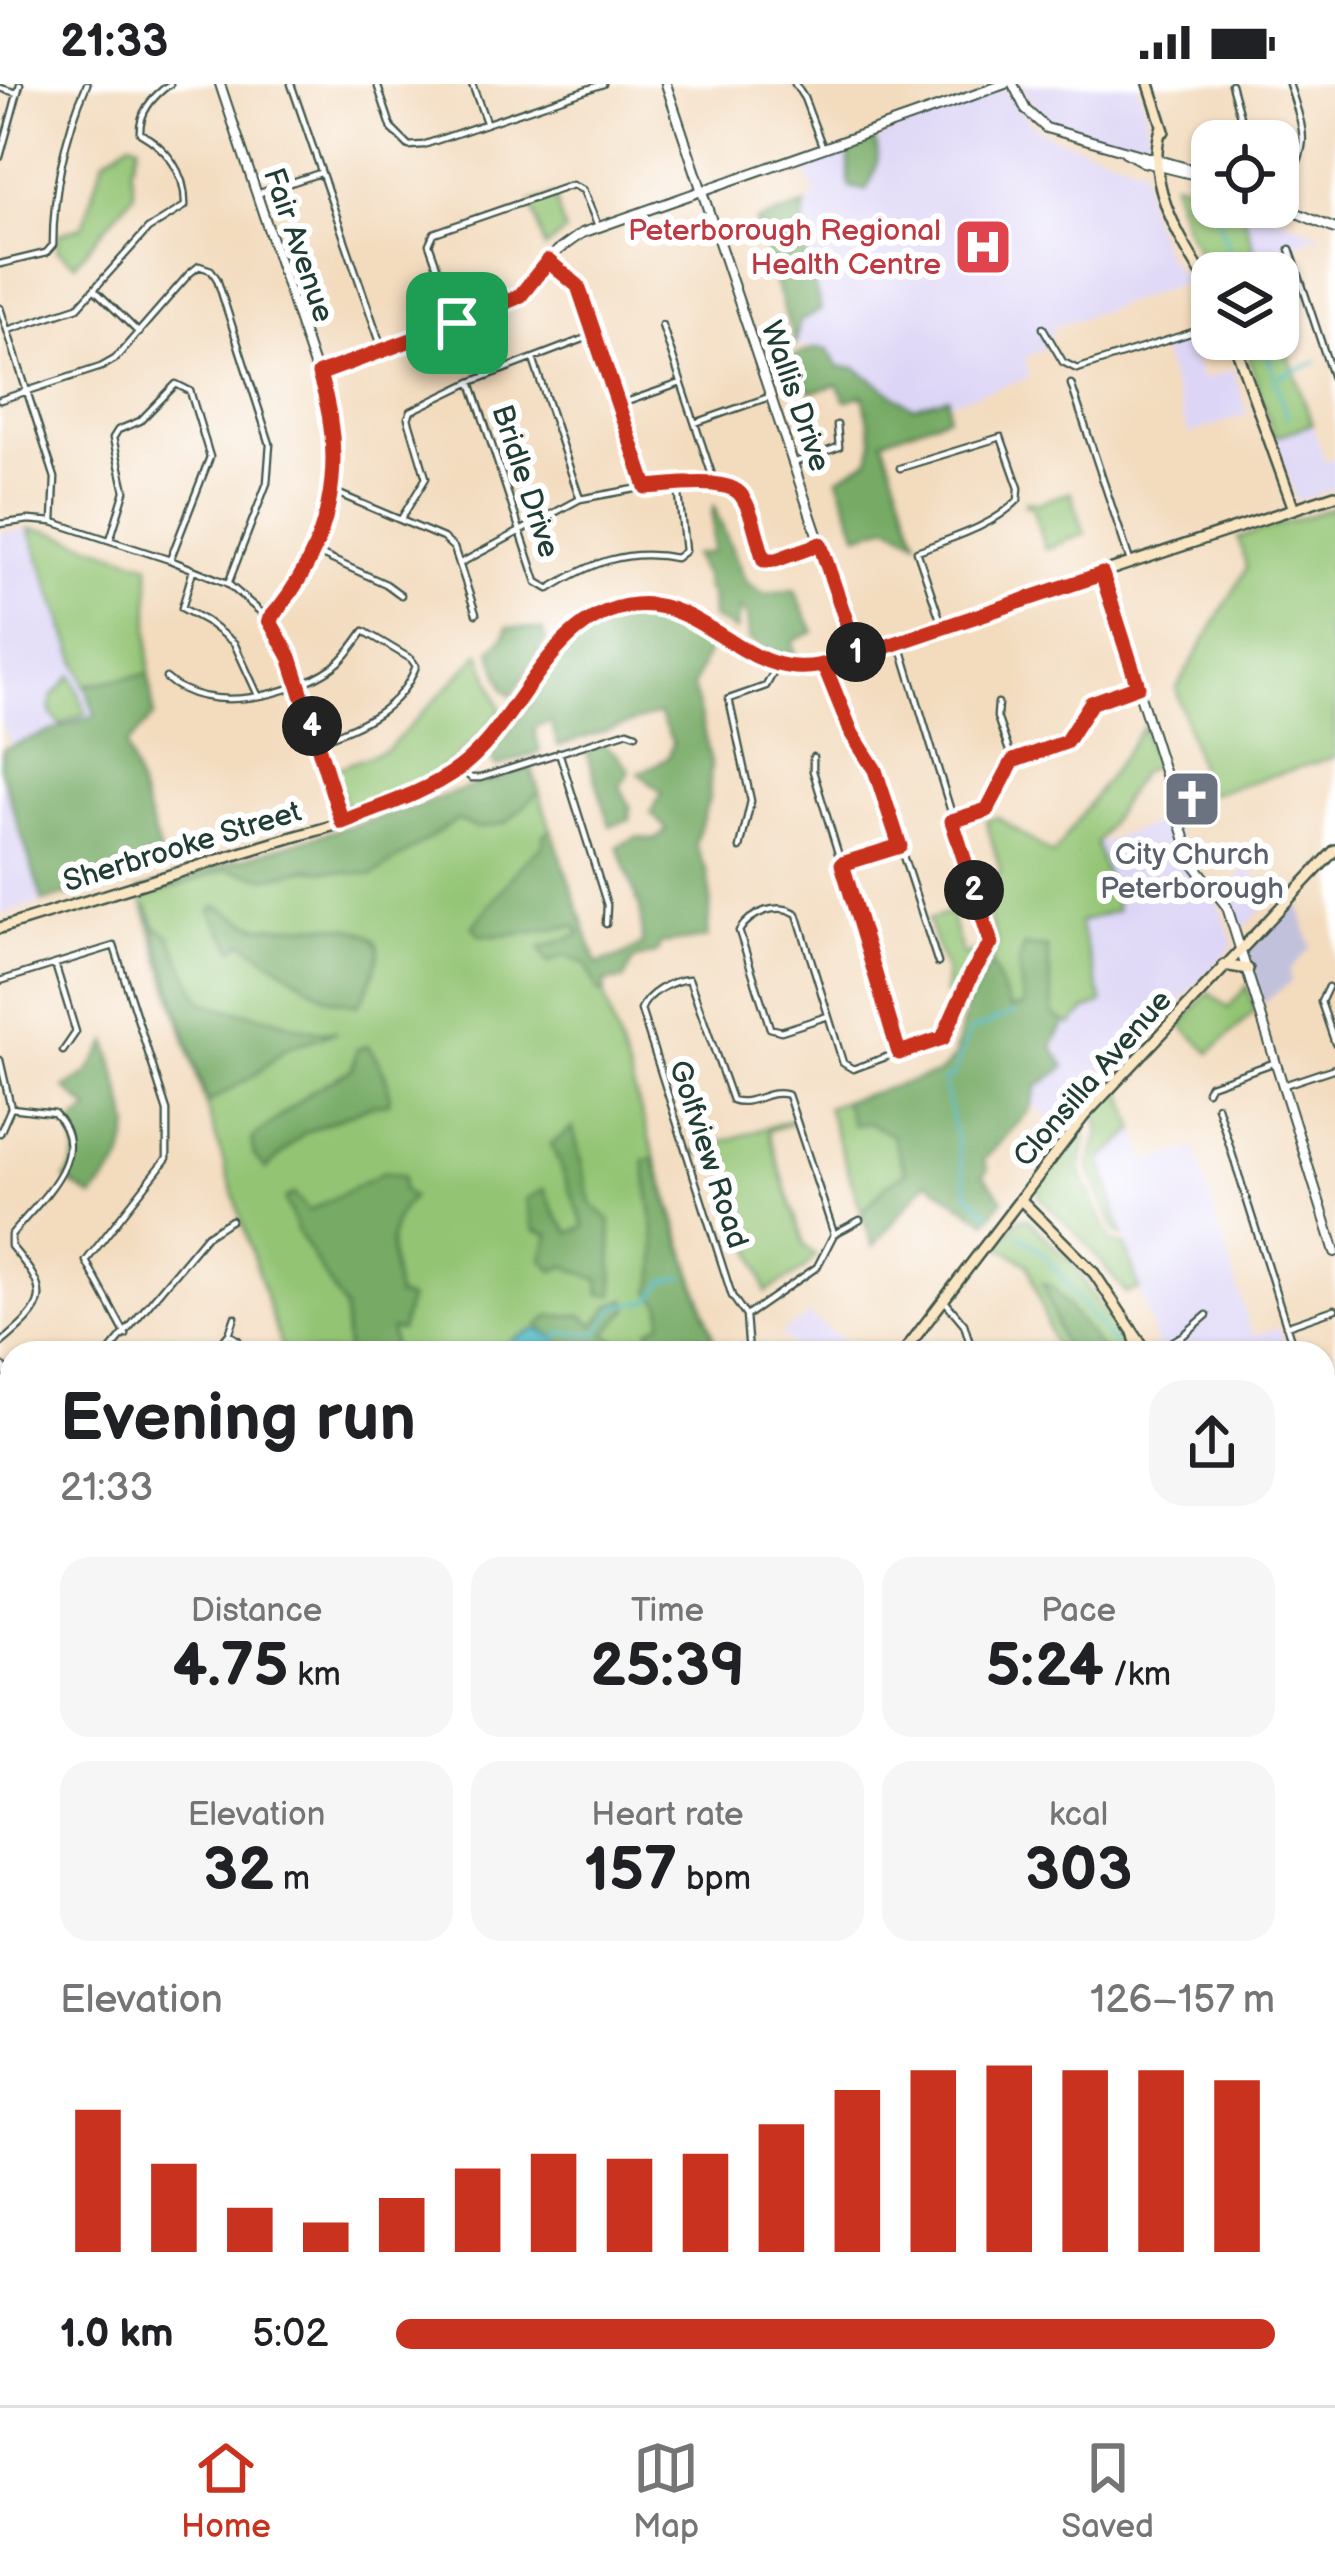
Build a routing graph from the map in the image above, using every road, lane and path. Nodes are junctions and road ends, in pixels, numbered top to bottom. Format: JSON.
{"nodes":[{"id":1,"x":20,"y":84,"type":"edge"},
{"id":2,"x":87,"y":84,"type":"edge"},
{"id":3,"x":170,"y":84,"type":"edge"},
{"id":4,"x":220,"y":84,"type":"edge"},
{"id":5,"x":291,"y":84,"type":"edge"},
{"id":6,"x":377,"y":84,"type":"edge"},
{"id":7,"x":472,"y":84,"type":"edge"},
{"id":8,"x":571,"y":84,"type":"edge"},
{"id":9,"x":604,"y":84,"type":"edge"},
{"id":10,"x":666,"y":84,"type":"edge"},
{"id":11,"x":795,"y":84,"type":"edge"},
{"id":12,"x":1009,"y":84,"type":"edge"},
{"id":13,"x":1149,"y":84,"type":"edge"},
{"id":14,"x":1228,"y":84,"type":"edge"},
{"id":15,"x":1289,"y":84,"type":"edge"},
{"id":16,"x":984,"y":87,"type":"edge"},
{"id":17,"x":0,"y":88,"type":"edge"},
{"id":18,"x":17,"y":93,"type":"junction"},
{"id":19,"x":574,"y":94,"type":"junction"},
{"id":20,"x":1240,"y":120,"type":"edge"},
{"id":21,"x":486,"y":122,"type":"junction"},
{"id":22,"x":823,"y":148,"type":"junction"},
{"id":23,"x":0,"y":156,"type":"edge"},
{"id":24,"x":1299,"y":160,"type":"edge"},
{"id":25,"x":1162,"y":164,"type":"junction"},
{"id":26,"x":321,"y":172,"type":"junction"},
{"id":27,"x":1191,"y":173,"type":"edge"},
{"id":28,"x":701,"y":191,"type":"junction"},
{"id":29,"x":257,"y":194,"type":"junction"},
{"id":30,"x":1299,"y":213,"type":"edge"},
{"id":31,"x":1334,"y":226,"type":"edge"},
{"id":32,"x":598,"y":227,"type":"junction"},
{"id":33,"x":1290,"y":249,"type":"dead end"},
{"id":34,"x":1191,"y":256,"type":"edge"},
{"id":35,"x":548,"y":261,"type":"junction"},
{"id":36,"x":0,"y":263,"type":"edge"},
{"id":37,"x":96,"y":291,"type":"junction"},
{"id":38,"x":0,"y":308,"type":"edge"},
{"id":39,"x":457,"y":323,"type":"junction"},
{"id":40,"x":662,"y":325,"type":"dead end"},
{"id":41,"x":1042,"y":328,"type":"dead end"},
{"id":42,"x":8,"y":331,"type":"junction"},
{"id":43,"x":139,"y":332,"type":"junction"},
{"id":44,"x":1191,"y":333,"type":"edge"},
{"id":45,"x":594,"y":335,"type":"junction"},
{"id":46,"x":383,"y":351,"type":"junction"},
{"id":47,"x":1335,"y":356,"type":"edge"},
{"id":48,"x":533,"y":359,"type":"junction"},
{"id":49,"x":1240,"y":360,"type":"edge"},
{"id":50,"x":1328,"y":360,"type":"junction"},
{"id":51,"x":319,"y":374,"type":"junction"},
{"id":52,"x":471,"y":382,"type":"junction"},
{"id":53,"x":681,"y":383,"type":"junction"},
{"id":54,"x":1071,"y":384,"type":"dead end"},
{"id":55,"x":1335,"y":384,"type":"edge"},
{"id":56,"x":26,"y":393,"type":"junction"},
{"id":57,"x":770,"y":396,"type":"junction"},
{"id":58,"x":0,"y":400,"type":"edge"},
{"id":59,"x":618,"y":405,"type":"junction"},
{"id":60,"x":695,"y":423,"type":"junction"},
{"id":61,"x":837,"y":425,"type":"dead end"},
{"id":62,"x":793,"y":464,"type":"junction"},
{"id":63,"x":900,"y":468,"type":"dead end"},
{"id":64,"x":715,"y":484,"type":"junction"},
{"id":65,"x":678,"y":485,"type":"junction"},
{"id":66,"x":646,"y":487,"type":"junction"},
{"id":67,"x":332,"y":491,"type":"junction"},
{"id":68,"x":1335,"y":495,"type":"edge"},
{"id":69,"x":580,"y":499,"type":"junction"},
{"id":70,"x":1292,"y":510,"type":"junction"},
{"id":71,"x":401,"y":519,"type":"junction"},
{"id":72,"x":53,"y":522,"type":"junction"},
{"id":73,"x":0,"y":524,"type":"edge"},
{"id":74,"x":520,"y":530,"type":"junction"},
{"id":75,"x":110,"y":540,"type":"junction"},
{"id":76,"x":820,"y":544,"type":"junction"},
{"id":77,"x":311,"y":551,"type":"junction"},
{"id":78,"x":170,"y":560,"type":"junction"},
{"id":79,"x":459,"y":564,"type":"junction"},
{"id":80,"x":1132,"y":564,"type":"junction"},
{"id":81,"x":194,"y":570,"type":"junction"},
{"id":82,"x":1102,"y":574,"type":"junction"},
{"id":83,"x":228,"y":584,"type":"junction"},
{"id":84,"x":401,"y":595,"type":"dead end"},
{"id":85,"x":476,"y":614,"type":"dead end"},
{"id":86,"x":269,"y":620,"type":"junction"},
{"id":87,"x":944,"y":627,"type":"junction"},
{"id":88,"x":900,"y":642,"type":"junction"},
{"id":89,"x":858,"y":656,"type":"junction"},
{"id":90,"x":778,"y":664,"type":"junction"},
{"id":91,"x":824,"y":665,"type":"junction"},
{"id":92,"x":166,"y":678,"type":"dead end"},
{"id":93,"x":298,"y":683,"type":"junction"},
{"id":94,"x":1138,"y":686,"type":"junction"},
{"id":95,"x":258,"y":695,"type":"junction"},
{"id":96,"x":998,"y":704,"type":"dead end"},
{"id":97,"x":636,"y":734,"type":"dead end"},
{"id":98,"x":317,"y":741,"type":"junction"},
{"id":99,"x":559,"y":752,"type":"junction"},
{"id":100,"x":813,"y":757,"type":"dead end"},
{"id":101,"x":1013,"y":761,"type":"junction"},
{"id":102,"x":460,"y":768,"type":"junction"},
{"id":103,"x":952,"y":821,"type":"junction"},
{"id":104,"x":342,"y":822,"type":"junction"},
{"id":105,"x":900,"y":846,"type":"junction"},
{"id":106,"x":740,"y":848,"type":"dead end"},
{"id":107,"x":1335,"y":850,"type":"edge"},
{"id":108,"x":842,"y":864,"type":"junction"},
{"id":109,"x":606,"y":924,"type":"dead end"},
{"id":110,"x":0,"y":928,"type":"edge"},
{"id":111,"x":1240,"y":947,"type":"junction"},
{"id":112,"x":938,"y":963,"type":"dead end"},
{"id":113,"x":55,"y":964,"type":"junction"},
{"id":114,"x":1224,"y":965,"type":"junction"},
{"id":115,"x":1248,"y":969,"type":"junction"},
{"id":116,"x":0,"y":981,"type":"edge"},
{"id":117,"x":1328,"y":987,"type":"dead end"},
{"id":118,"x":828,"y":1016,"type":"junction"},
{"id":119,"x":1335,"y":1043,"type":"edge"},
{"id":120,"x":63,"y":1051,"type":"dead end"},
{"id":121,"x":899,"y":1053,"type":"junction"},
{"id":122,"x":1276,"y":1062,"type":"junction"},
{"id":123,"x":0,"y":1063,"type":"edge"},
{"id":124,"x":1335,"y":1068,"type":"edge"},
{"id":125,"x":1284,"y":1085,"type":"junction"},
{"id":126,"x":1207,"y":1091,"type":"dead end"},
{"id":127,"x":1217,"y":1106,"type":"dead end"},
{"id":128,"x":10,"y":1108,"type":"junction"},
{"id":129,"x":0,"y":1133,"type":"edge"},
{"id":130,"x":1030,"y":1186,"type":"junction"},
{"id":131,"x":1020,"y":1199,"type":"junction"},
{"id":132,"x":1007,"y":1216,"type":"junction"},
{"id":133,"x":1041,"y":1218,"type":"junction"},
{"id":134,"x":231,"y":1220,"type":"dead end"},
{"id":135,"x":860,"y":1220,"type":"dead end"},
{"id":136,"x":834,"y":1234,"type":"junction"},
{"id":137,"x":1335,"y":1252,"type":"edge"},
{"id":138,"x":944,"y":1300,"type":"junction"},
{"id":139,"x":1335,"y":1309,"type":"edge"},
{"id":140,"x":1208,"y":1315,"type":"dead end"},
{"id":141,"x":746,"y":1316,"type":"junction"},
{"id":142,"x":235,"y":1317,"type":"dead end"},
{"id":143,"x":1286,"y":1326,"type":"junction"},
{"id":144,"x":229,"y":1334,"type":"junction"},
{"id":145,"x":126,"y":1335,"type":"junction"},
{"id":146,"x":1180,"y":1337,"type":"junction"},
{"id":147,"x":4,"y":1341,"type":"edge"},
{"id":148,"x":120,"y":1341,"type":"edge"},
{"id":149,"x":223,"y":1341,"type":"edge"},
{"id":150,"x":238,"y":1341,"type":"edge"},
{"id":151,"x":748,"y":1341,"type":"edge"},
{"id":152,"x":912,"y":1341,"type":"edge"},
{"id":153,"x":969,"y":1341,"type":"edge"},
{"id":154,"x":1139,"y":1341,"type":"edge"},
{"id":155,"x":1172,"y":1341,"type":"edge"},
{"id":156,"x":1176,"y":1341,"type":"edge"},
{"id":157,"x":1291,"y":1341,"type":"edge"}],
"edges":[{"from":1,"to":18,"type":"street"},
{"from":2,"to":36,"type":"street"},
{"from":3,"to":37,"type":"street"},
{"from":4,"to":29,"type":"street","name":"Fair Avenue"},
{"from":5,"to":26,"type":"street"},
{"from":6,"to":21,"type":"street"},
{"from":7,"to":21,"type":"street"},
{"from":8,"to":19,"type":"street"},
{"from":9,"to":19,"type":"street"},
{"from":10,"to":28,"type":"street","name":"Wallis Drive"},
{"from":11,"to":22,"type":"street"},
{"from":12,"to":16,"type":"street"},
{"from":12,"to":25,"type":"street"},
{"from":13,"to":25,"type":"main road"},
{"from":14,"to":20,"type":"street"},
{"from":15,"to":24,"type":"street"},
{"from":16,"to":22,"type":"street"},
{"from":17,"to":18,"type":"street"},
{"from":18,"to":23,"type":"street"},
{"from":19,"to":21,"type":"street"},
{"from":22,"to":28,"type":"street"},
{"from":25,"to":27,"type":"street"},
{"from":25,"to":34,"type":"main road"},
{"from":26,"to":29,"type":"street"},
{"from":26,"to":46,"type":"street"},
{"from":28,"to":32,"type":"street"},
{"from":28,"to":57,"type":"street","name":"Wallis Drive"},
{"from":29,"to":51,"type":"street","name":"Fair Avenue"},
{"from":30,"to":31,"type":"street"},
{"from":32,"to":35,"type":"street"},
{"from":32,"to":39,"type":"street"},
{"from":33,"to":50,"type":"street"},
{"from":35,"to":39,"type":"street"},
{"from":35,"to":45,"type":"street"},
{"from":37,"to":42,"type":"street"},
{"from":37,"to":43,"type":"street"},
{"from":38,"to":42,"type":"street"},
{"from":39,"to":46,"type":"street"},
{"from":40,"to":53,"type":"street"},
{"from":41,"to":44,"type":"street"},
{"from":42,"to":56,"type":"street"},
{"from":43,"to":56,"type":"street"},
{"from":43,"to":83,"type":"street"},
{"from":45,"to":48,"type":"street"},
{"from":45,"to":59,"type":"street"},
{"from":46,"to":51,"type":"street"},
{"from":47,"to":50,"type":"street"},
{"from":48,"to":52,"type":"street"},
{"from":48,"to":69,"type":"street"},
{"from":49,"to":70,"type":"main road"},
{"from":50,"to":55,"type":"street"},
{"from":51,"to":67,"type":"street","name":"Fair Avenue"},
{"from":52,"to":71,"type":"street"},
{"from":52,"to":74,"type":"street","name":"Bridle Drive"},
{"from":53,"to":59,"type":"street"},
{"from":53,"to":60,"type":"street"},
{"from":54,"to":80,"type":"street"},
{"from":56,"to":58,"type":"street"},
{"from":56,"to":72,"type":"street"},
{"from":57,"to":60,"type":"street"},
{"from":57,"to":62,"type":"street","name":"Wallis Drive"},
{"from":59,"to":66,"type":"street"},
{"from":60,"to":64,"type":"street"},
{"from":61,"to":62,"type":"street"},
{"from":62,"to":76,"type":"street","name":"Wallis Drive"},
{"from":63,"to":87,"type":"street"},
{"from":64,"to":65,"type":"street"},
{"from":64,"to":76,"type":"street"},
{"from":65,"to":66,"type":"street"},
{"from":65,"to":74,"type":"street","name":"Bridle Drive"},
{"from":66,"to":69,"type":"street"},
{"from":67,"to":71,"type":"street"},
{"from":67,"to":77,"type":"street","name":"Fair Avenue"},
{"from":68,"to":70,"type":"main road","name":"Sherbrooke Street"},
{"from":69,"to":74,"type":"street"},
{"from":70,"to":80,"type":"main road","name":"Sherbrooke Street"},
{"from":71,"to":79,"type":"street"},
{"from":72,"to":73,"type":"street"},
{"from":72,"to":75,"type":"street"},
{"from":74,"to":79,"type":"street"},
{"from":75,"to":78,"type":"street"},
{"from":75,"to":78,"type":"street"},
{"from":76,"to":89,"type":"street","name":"Wallis Drive"},
{"from":77,"to":84,"type":"street"},
{"from":77,"to":86,"type":"street","name":"Fair Avenue"},
{"from":78,"to":81,"type":"street"},
{"from":79,"to":85,"type":"street"},
{"from":80,"to":82,"type":"main road","name":"Sherbrooke Street"},
{"from":81,"to":83,"type":"street"},
{"from":81,"to":95,"type":"street"},
{"from":82,"to":87,"type":"main road","name":"Sherbrooke Street"},
{"from":82,"to":94,"type":"street"},
{"from":83,"to":86,"type":"street"},
{"from":86,"to":93,"type":"street"},
{"from":87,"to":88,"type":"main road","name":"Sherbrooke Street"},
{"from":88,"to":89,"type":"main road","name":"Sherbrooke Street"},
{"from":88,"to":103,"type":"street"},
{"from":89,"to":91,"type":"main road","name":"Sherbrooke Street"},
{"from":90,"to":91,"type":"main road","name":"Sherbrooke Street"},
{"from":90,"to":102,"type":"main road","name":"Sherbrooke Street"},
{"from":90,"to":106,"type":"street"},
{"from":91,"to":105,"type":"street"},
{"from":92,"to":95,"type":"street"},
{"from":93,"to":95,"type":"street"},
{"from":93,"to":98,"type":"street"},
{"from":93,"to":98,"type":"street"},
{"from":94,"to":101,"type":"street"},
{"from":94,"to":111,"type":"street"},
{"from":96,"to":101,"type":"street"},
{"from":97,"to":99,"type":"street"},
{"from":98,"to":104,"type":"street"},
{"from":99,"to":102,"type":"street"},
{"from":99,"to":109,"type":"street"},
{"from":100,"to":108,"type":"street"},
{"from":101,"to":103,"type":"street"},
{"from":102,"to":104,"type":"main road","name":"Sherbrooke Street"},
{"from":103,"to":121,"type":"street"},
{"from":104,"to":110,"type":"main road","name":"Sherbrooke Street"},
{"from":105,"to":108,"type":"street"},
{"from":105,"to":112,"type":"street"},
{"from":107,"to":111,"type":"main road","name":"Clonsilla Avenue"},
{"from":108,"to":121,"type":"street"},
{"from":111,"to":114,"type":"main road","name":"Clonsilla Avenue"},
{"from":111,"to":115,"type":"street"},
{"from":113,"to":116,"type":"street"},
{"from":113,"to":120,"type":"street"},
{"from":113,"to":145,"type":"street"},
{"from":114,"to":115,"type":"main road"},
{"from":114,"to":130,"type":"main road","name":"Clonsilla Avenue"},
{"from":115,"to":122,"type":"street"},
{"from":117,"to":119,"type":"street"},
{"from":118,"to":118,"type":"street"},
{"from":118,"to":121,"type":"street"},
{"from":122,"to":125,"type":"street"},
{"from":122,"to":126,"type":"street"},
{"from":123,"to":128,"type":"street"},
{"from":124,"to":125,"type":"street"},
{"from":125,"to":137,"type":"street"},
{"from":127,"to":143,"type":"street"},
{"from":128,"to":129,"type":"street"},
{"from":128,"to":147,"type":"street"},
{"from":130,"to":131,"type":"main road","name":"Clonsilla Avenue"},
{"from":130,"to":133,"type":"main road"},
{"from":131,"to":132,"type":"main road","name":"Clonsilla Avenue"},
{"from":131,"to":133,"type":"main road"},
{"from":132,"to":133,"type":"main road"},
{"from":132,"to":138,"type":"main road","name":"Clonsilla Avenue"},
{"from":133,"to":154,"type":"main road"},
{"from":134,"to":145,"type":"street"},
{"from":135,"to":136,"type":"street"},
{"from":136,"to":141,"type":"street"},
{"from":136,"to":141,"type":"street","name":"Golfview Road"},
{"from":138,"to":152,"type":"main road","name":"Clonsilla Avenue"},
{"from":138,"to":153,"type":"street"},
{"from":139,"to":143,"type":"street"},
{"from":140,"to":146,"type":"street"},
{"from":141,"to":151,"type":"street"},
{"from":142,"to":144,"type":"street"},
{"from":143,"to":157,"type":"street"},
{"from":144,"to":149,"type":"street"},
{"from":144,"to":150,"type":"street"},
{"from":145,"to":148,"type":"street"},
{"from":146,"to":155,"type":"street"},
{"from":146,"to":156,"type":"street"}]}
